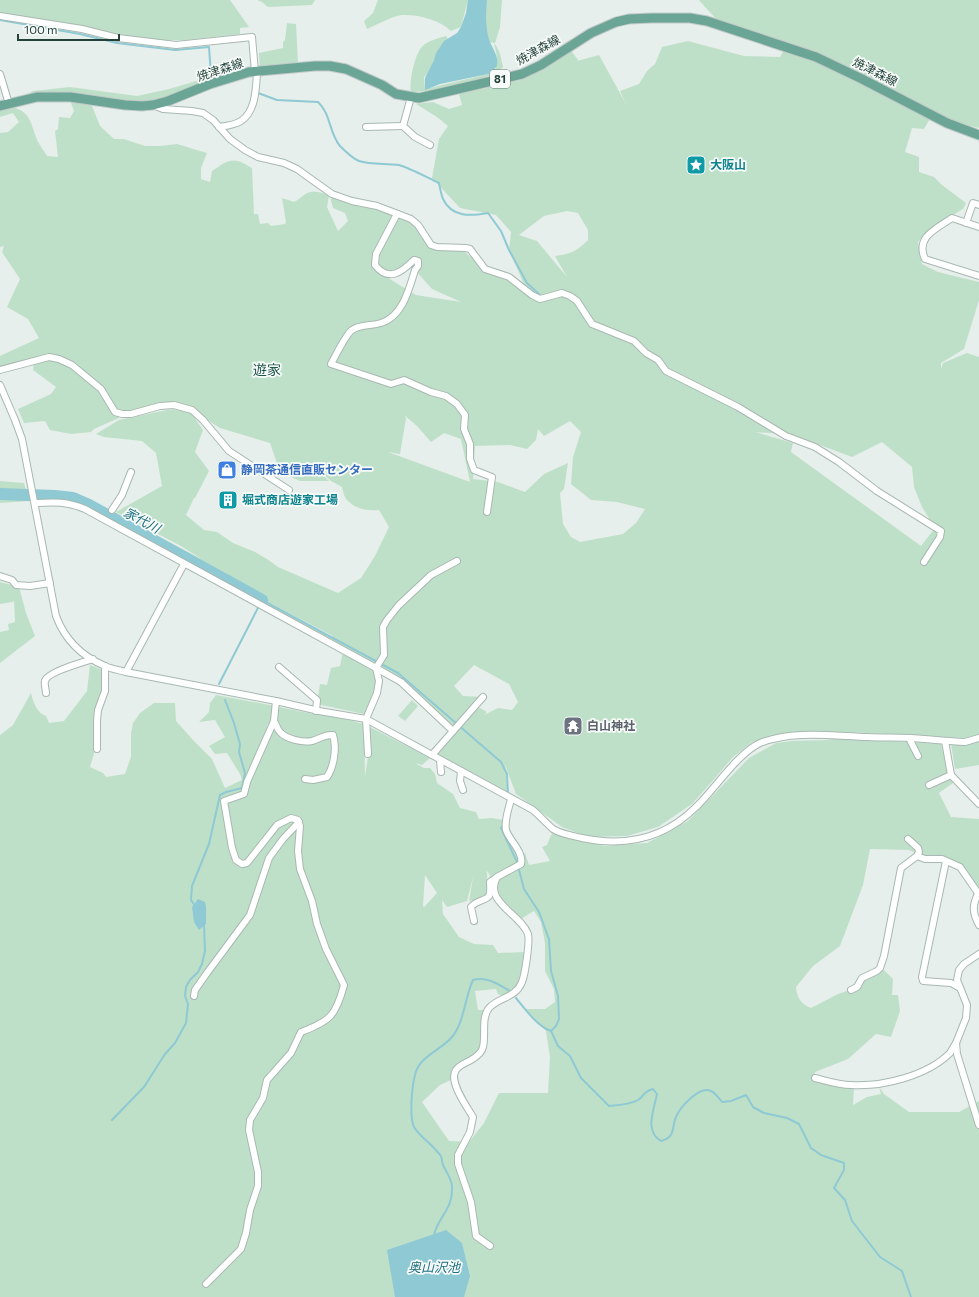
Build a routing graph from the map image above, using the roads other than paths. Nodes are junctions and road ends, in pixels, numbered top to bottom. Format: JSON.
{"nodes":[{"id":1,"x":0,"y":16,"type":"edge"},
{"id":2,"x":256,"y":72,"type":"junction"},
{"id":3,"x":0,"y":74,"type":"edge"},
{"id":4,"x":411,"y":97,"type":"junction"},
{"id":5,"x":5,"y":105,"type":"edge"},
{"id":6,"x":153,"y":105,"type":"junction"},
{"id":7,"x":403,"y":126,"type":"junction"},
{"id":8,"x":220,"y":127,"type":"junction"},
{"id":9,"x":366,"y":127,"type":"dead end"},
{"id":10,"x":979,"y":135,"type":"edge"},
{"id":11,"x":430,"y":145,"type":"dead end"},
{"id":12,"x":979,"y":205,"type":"edge"},
{"id":13,"x":397,"y":214,"type":"junction"},
{"id":14,"x":966,"y":223,"type":"junction"},
{"id":15,"x":979,"y":227,"type":"edge"},
{"id":16,"x":979,"y":276,"type":"edge"},
{"id":17,"x":0,"y":370,"type":"edge"},
{"id":18,"x":0,"y":385,"type":"edge"},
{"id":19,"x":2,"y":396,"type":"edge"},
{"id":20,"x":131,"y":472,"type":"dead end"},
{"id":21,"x":289,"y":490,"type":"dead end"},
{"id":22,"x":35,"y":503,"type":"junction"},
{"id":23,"x":112,"y":510,"type":"dead end"},
{"id":24,"x":487,"y":512,"type":"dead end"},
{"id":25,"x":457,"y":561,"type":"dead end"},
{"id":26,"x":924,"y":562,"type":"dead end"},
{"id":27,"x":184,"y":564,"type":"junction"},
{"id":28,"x":0,"y":576,"type":"edge"},
{"id":29,"x":50,"y":583,"type":"junction"},
{"id":30,"x":93,"y":659,"type":"junction"},
{"id":31,"x":105,"y":666,"type":"junction"},
{"id":32,"x":279,"y":667,"type":"dead end"},
{"id":33,"x":377,"y":667,"type":"junction"},
{"id":34,"x":126,"y":672,"type":"junction"},
{"id":35,"x":46,"y":693,"type":"dead end"},
{"id":36,"x":483,"y":697,"type":"dead end"},
{"id":37,"x":276,"y":701,"type":"junction"},
{"id":38,"x":316,"y":711,"type":"junction"},
{"id":39,"x":366,"y":719,"type":"junction"},
{"id":40,"x":274,"y":721,"type":"junction"},
{"id":41,"x":454,"y":730,"type":"junction"},
{"id":42,"x":909,"y":738,"type":"junction"},
{"id":43,"x":979,"y":738,"type":"edge"},
{"id":44,"x":945,"y":741,"type":"junction"},
{"id":45,"x":97,"y":749,"type":"dead end"},
{"id":46,"x":368,"y":754,"type":"dead end"},
{"id":47,"x":432,"y":755,"type":"junction"},
{"id":48,"x":918,"y":756,"type":"dead end"},
{"id":49,"x":440,"y":760,"type":"junction"},
{"id":50,"x":461,"y":771,"type":"junction"},
{"id":51,"x":442,"y":772,"type":"dead end"},
{"id":52,"x":951,"y":775,"type":"junction"},
{"id":53,"x":304,"y":779,"type":"dead end"},
{"id":54,"x":929,"y":785,"type":"dead end"},
{"id":55,"x":463,"y":790,"type":"dead end"},
{"id":56,"x":509,"y":797,"type":"junction"},
{"id":57,"x":979,"y":804,"type":"edge"},
{"id":58,"x":299,"y":822,"type":"junction"},
{"id":59,"x":908,"y":839,"type":"dead end"},
{"id":60,"x":917,"y":856,"type":"junction"},
{"id":61,"x":946,"y":861,"type":"junction"},
{"id":62,"x":498,"y":877,"type":"junction"},
{"id":63,"x":978,"y":893,"type":"edge"},
{"id":64,"x":474,"y":921,"type":"dead end"},
{"id":65,"x":979,"y":925,"type":"edge"},
{"id":66,"x":979,"y":954,"type":"edge"},
{"id":67,"x":960,"y":988,"type":"junction"},
{"id":68,"x":851,"y":990,"type":"dead end"},
{"id":69,"x":194,"y":996,"type":"dead end"},
{"id":70,"x":956,"y":1042,"type":"junction"},
{"id":71,"x":815,"y":1078,"type":"dead end"},
{"id":72,"x":979,"y":1125,"type":"edge"},
{"id":73,"x":490,"y":1246,"type":"dead end"},
{"id":74,"x":206,"y":1284,"type":"dead end"}],
"edges":[{"from":1,"to":2,"type":"street"},
{"from":2,"to":4,"type":"main road","name":"焼津森線","number":"81"},
{"from":2,"to":6,"type":"main road","name":"焼津森線","number":"81"},
{"from":2,"to":8,"type":"street"},
{"from":3,"to":5,"type":"street"},
{"from":4,"to":7,"type":"street"},
{"from":4,"to":10,"type":"main road","name":"焼津森線","number":"81"},
{"from":5,"to":6,"type":"main road","name":"焼津森線","number":"81"},
{"from":6,"to":8,"type":"street"},
{"from":7,"to":9,"type":"street"},
{"from":7,"to":11,"type":"street"},
{"from":8,"to":13,"type":"street"},
{"from":12,"to":14,"type":"street"},
{"from":13,"to":24,"type":"street"},
{"from":13,"to":26,"type":"street"},
{"from":14,"to":15,"type":"street"},
{"from":14,"to":16,"type":"street"},
{"from":17,"to":21,"type":"street"},
{"from":18,"to":19,"type":"street"},
{"from":19,"to":22,"type":"street"},
{"from":20,"to":23,"type":"street"},
{"from":22,"to":27,"type":"street"},
{"from":22,"to":29,"type":"street"},
{"from":25,"to":33,"type":"street"},
{"from":27,"to":33,"type":"street"},
{"from":27,"to":34,"type":"street"},
{"from":28,"to":29,"type":"street"},
{"from":29,"to":30,"type":"street"},
{"from":30,"to":31,"type":"street"},
{"from":30,"to":35,"type":"street"},
{"from":31,"to":34,"type":"street"},
{"from":31,"to":45,"type":"street"},
{"from":32,"to":38,"type":"street"},
{"from":33,"to":39,"type":"street"},
{"from":33,"to":41,"type":"street"},
{"from":34,"to":37,"type":"street"},
{"from":36,"to":41,"type":"street"},
{"from":37,"to":38,"type":"street"},
{"from":37,"to":40,"type":"street"},
{"from":38,"to":39,"type":"street"},
{"from":39,"to":46,"type":"street"},
{"from":39,"to":47,"type":"street"},
{"from":40,"to":53,"type":"street"},
{"from":40,"to":58,"type":"street"},
{"from":41,"to":47,"type":"street"},
{"from":42,"to":44,"type":"street"},
{"from":42,"to":48,"type":"street"},
{"from":42,"to":56,"type":"street"},
{"from":43,"to":44,"type":"street"},
{"from":44,"to":52,"type":"street"},
{"from":47,"to":49,"type":"street"},
{"from":49,"to":50,"type":"street"},
{"from":49,"to":51,"type":"street"},
{"from":50,"to":55,"type":"street"},
{"from":50,"to":56,"type":"street"},
{"from":52,"to":54,"type":"street"},
{"from":52,"to":57,"type":"street"},
{"from":56,"to":62,"type":"street"},
{"from":58,"to":69,"type":"street"},
{"from":58,"to":74,"type":"street"},
{"from":59,"to":60,"type":"street"},
{"from":60,"to":61,"type":"street"},
{"from":60,"to":68,"type":"street"},
{"from":61,"to":63,"type":"street"},
{"from":61,"to":67,"type":"street"},
{"from":62,"to":64,"type":"street"},
{"from":62,"to":73,"type":"street"},
{"from":63,"to":65,"type":"street"},
{"from":66,"to":67,"type":"street"},
{"from":67,"to":70,"type":"street"},
{"from":70,"to":71,"type":"street"},
{"from":70,"to":72,"type":"street"}]}
